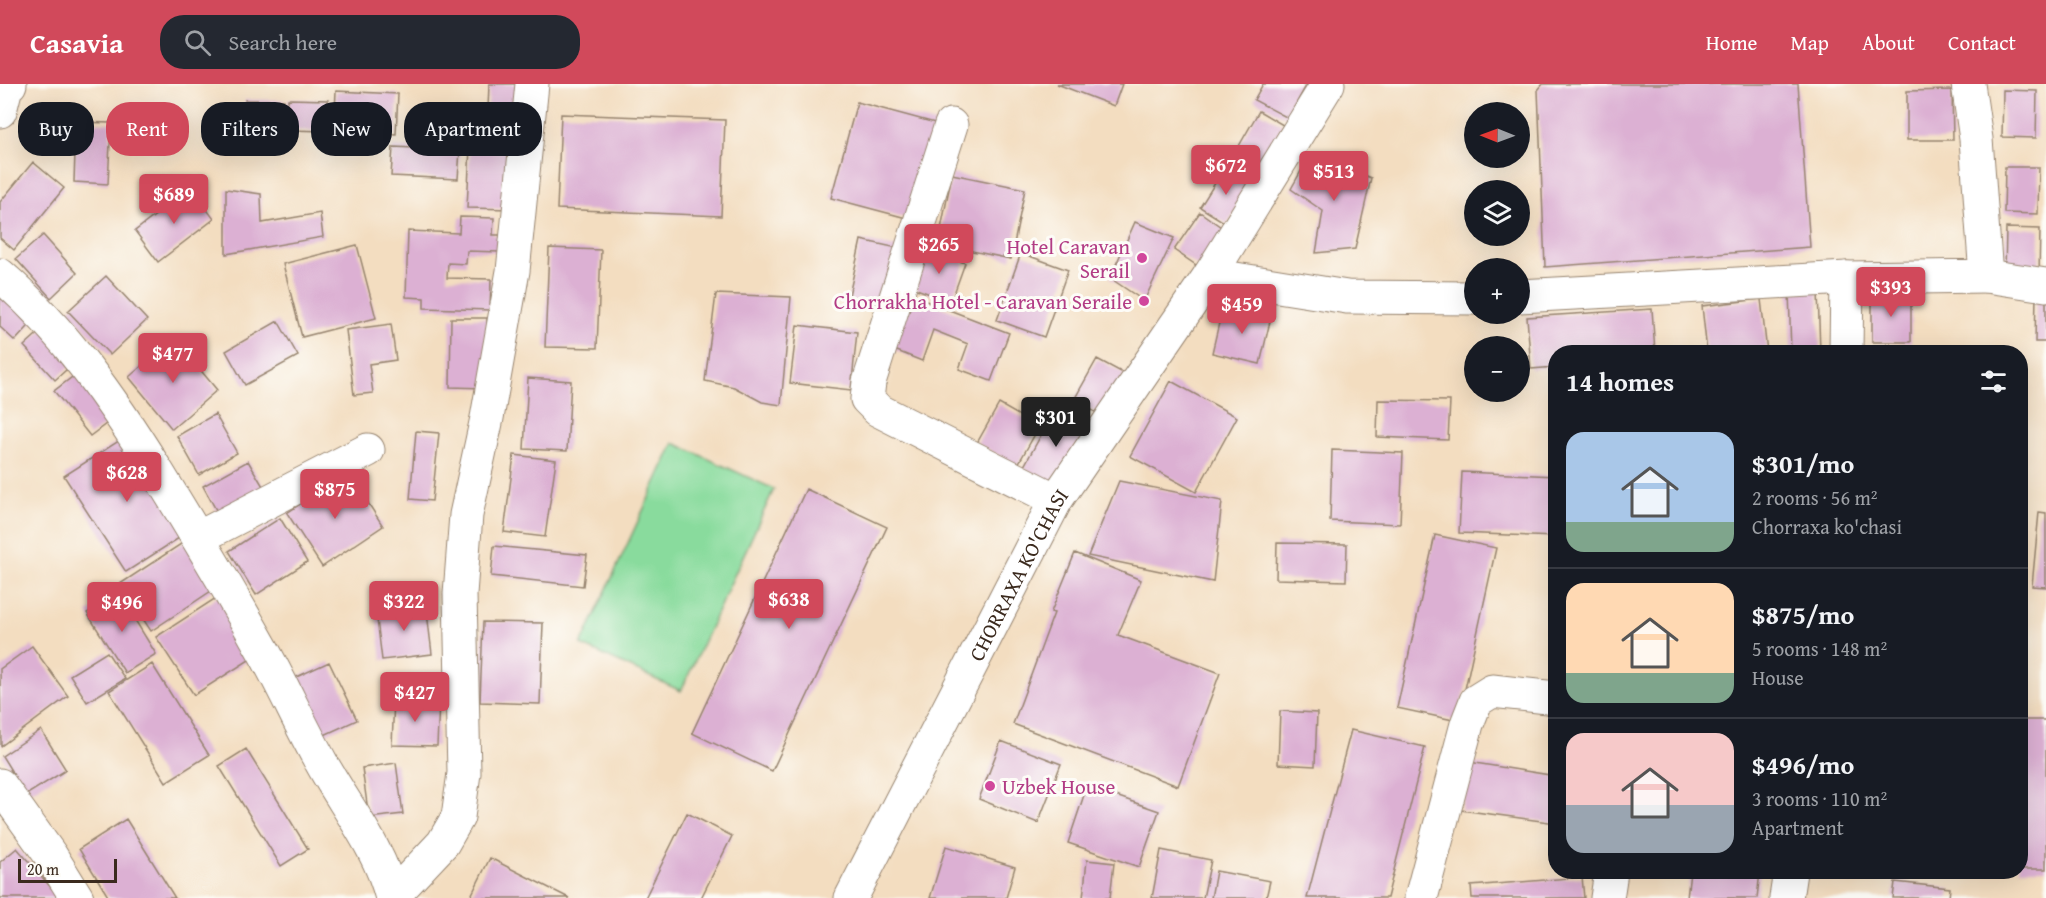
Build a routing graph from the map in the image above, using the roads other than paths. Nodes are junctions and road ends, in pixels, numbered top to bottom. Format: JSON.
{"nodes":[{"id":1,"x":10,"y":84,"type":"edge"},
{"id":2,"x":532,"y":84,"type":"edge"},
{"id":3,"x":1328,"y":84,"type":"edge"},
{"id":4,"x":1968,"y":84,"type":"edge"},
{"id":5,"x":0,"y":111,"type":"edge"},
{"id":6,"x":951,"y":125,"type":"dead end"},
{"id":7,"x":0,"y":275,"type":"edge"},
{"id":8,"x":1210,"y":275,"type":"junction"},
{"id":9,"x":1986,"y":276,"type":"junction"},
{"id":10,"x":1847,"y":278,"type":"junction"},
{"id":11,"x":2046,"y":285,"type":"edge"},
{"id":12,"x":1530,"y":295,"type":"edge"},
{"id":13,"x":1464,"y":298,"type":"edge"},
{"id":14,"x":1846,"y":345,"type":"edge"},
{"id":15,"x":368,"y":450,"type":"dead end"},
{"id":16,"x":1056,"y":501,"type":"junction"},
{"id":17,"x":198,"y":538,"type":"junction"},
{"id":18,"x":1548,"y":697,"type":"edge"},
{"id":19,"x":0,"y":785,"type":"edge"},
{"id":20,"x":1610,"y":879,"type":"edge"},
{"id":21,"x":1789,"y":879,"type":"edge"},
{"id":22,"x":392,"y":897,"type":"edge"},
{"id":23,"x":77,"y":898,"type":"edge"},
{"id":24,"x":851,"y":898,"type":"edge"},
{"id":25,"x":1421,"y":898,"type":"edge"},
{"id":26,"x":1607,"y":898,"type":"edge"},
{"id":27,"x":1786,"y":898,"type":"edge"}],
"edges":[{"from":1,"to":5,"type":"street"},
{"from":2,"to":22,"type":"street"},
{"from":3,"to":8,"type":"street","name":"CHORRAXA KO'CHASI"},
{"from":4,"to":9,"type":"street"},
{"from":6,"to":16,"type":"street"},
{"from":7,"to":17,"type":"street"},
{"from":8,"to":13,"type":"street"},
{"from":8,"to":16,"type":"street","name":"CHORRAXA KO'CHASI"},
{"from":9,"to":10,"type":"street"},
{"from":9,"to":11,"type":"street"},
{"from":10,"to":12,"type":"street"},
{"from":10,"to":14,"type":"street"},
{"from":15,"to":17,"type":"street"},
{"from":16,"to":24,"type":"street","name":"CHORRAXA KO'CHASI"},
{"from":17,"to":22,"type":"street"},
{"from":18,"to":25,"type":"street"},
{"from":19,"to":23,"type":"street"},
{"from":20,"to":26,"type":"street"},
{"from":21,"to":27,"type":"street"}]}
